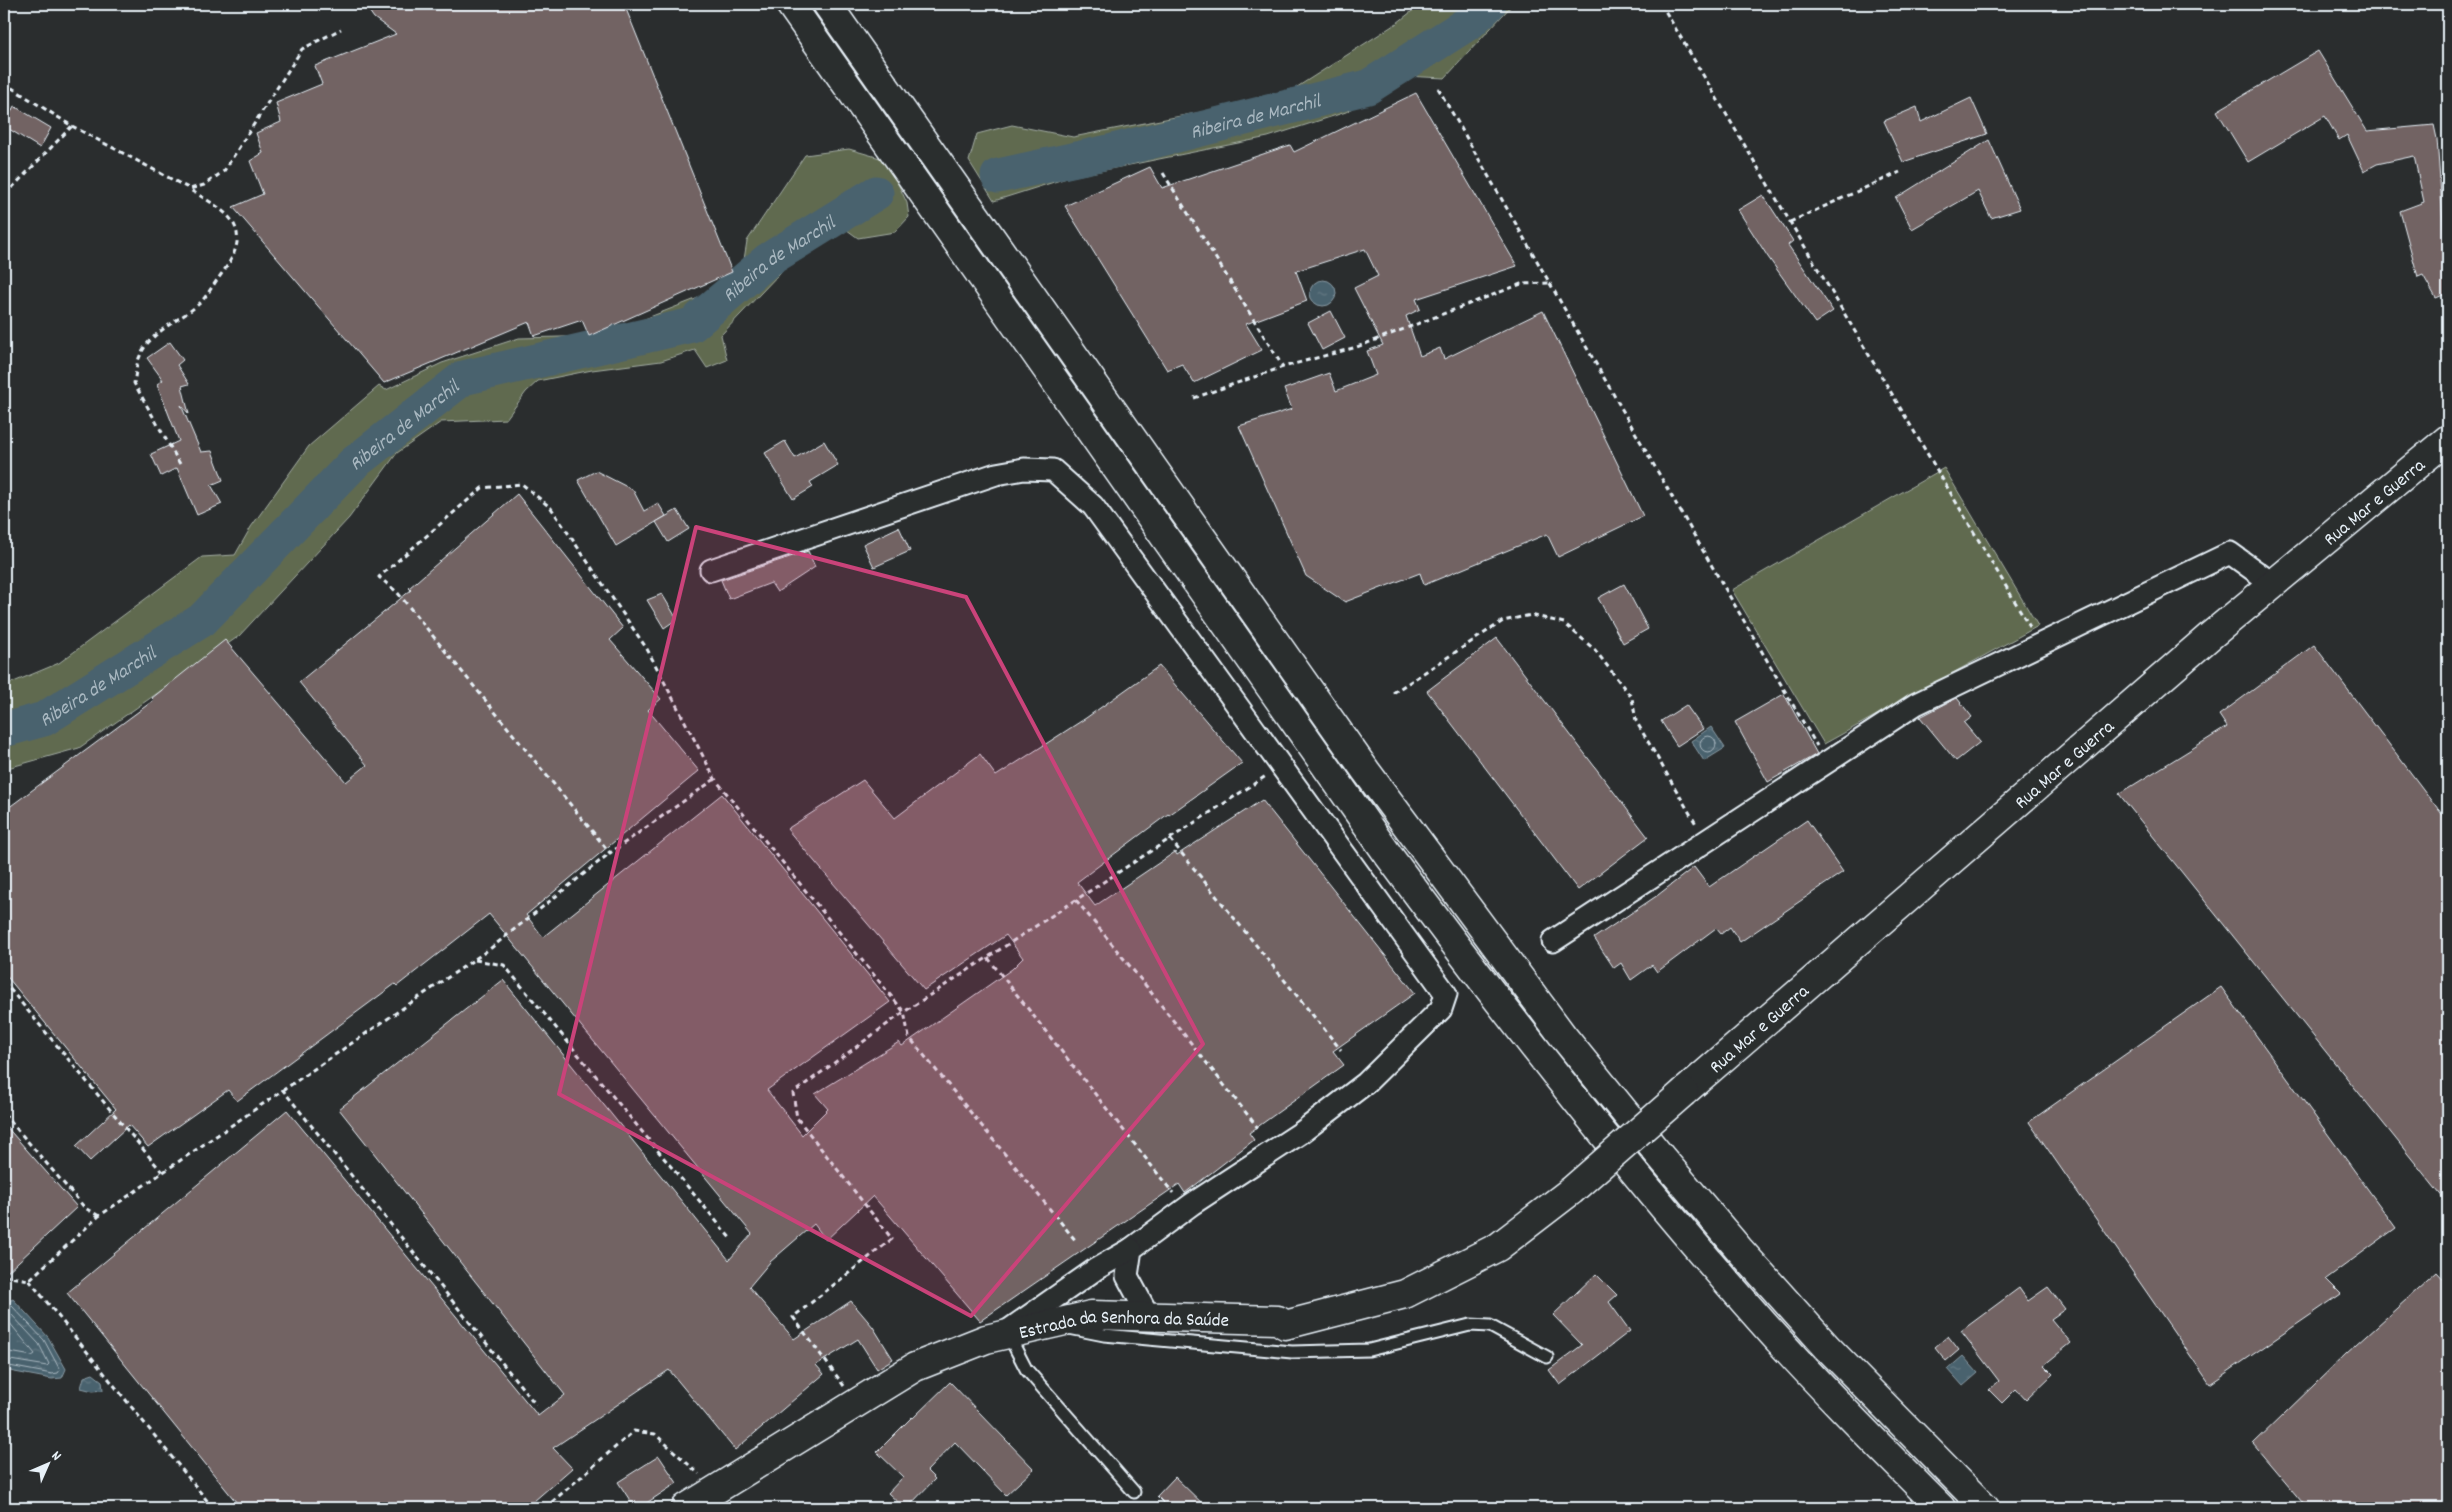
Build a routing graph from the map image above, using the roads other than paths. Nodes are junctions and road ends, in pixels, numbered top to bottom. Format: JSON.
{"nodes":[{"id":1,"x":790,"y":4,"type":"edge"},
{"id":2,"x":827,"y":4,"type":"edge"},
{"id":3,"x":2448,"y":439,"type":"edge"},
{"id":4,"x":711,"y":570,"type":"dead end"},
{"id":5,"x":2274,"y":584,"type":"junction"},
{"id":6,"x":1554,"y":941,"type":"dead end"},
{"id":7,"x":1571,"y":1191,"type":"joint"},
{"id":8,"x":1130,"y":1249,"type":"junction"},
{"id":9,"x":1149,"y":1317,"type":"junction"},
{"id":10,"x":1052,"y":1324,"type":"junction"},
{"id":11,"x":1005,"y":1335,"type":"junction"},
{"id":12,"x":1546,"y":1357,"type":"dead end"},
{"id":13,"x":1134,"y":1492,"type":"dead end"},
{"id":14,"x":686,"y":1508,"type":"edge"},
{"id":15,"x":1941,"y":1508,"type":"edge"},
{"id":16,"x":1985,"y":1508,"type":"edge"}],
"edges":[{"from":1,"to":15,"type":"main road"},
{"from":2,"to":16,"type":"main road"},
{"from":3,"to":5,"type":"main road","name":"Rua Mar e Guerra"},
{"from":4,"to":8,"type":"street"},
{"from":5,"to":6,"type":"street"},
{"from":5,"to":7,"type":"main road","name":"Rua Mar e Guerra","bridge":true},
{"from":7,"to":9,"type":"main road","name":"Estrada da Senhora da Saúde"},
{"from":8,"to":9,"type":"street"},
{"from":8,"to":11,"type":"street"},
{"from":9,"to":10,"type":"main road","name":"Estrada da Senhora da Saúde"},
{"from":10,"to":11,"type":"main road","name":"Estrada da Senhora da Saúde"},
{"from":10,"to":12,"type":"lane"},
{"from":11,"to":13,"type":"lane"},
{"from":11,"to":14,"type":"main road","name":"Estrada da Senhora da Saúde"}]}
